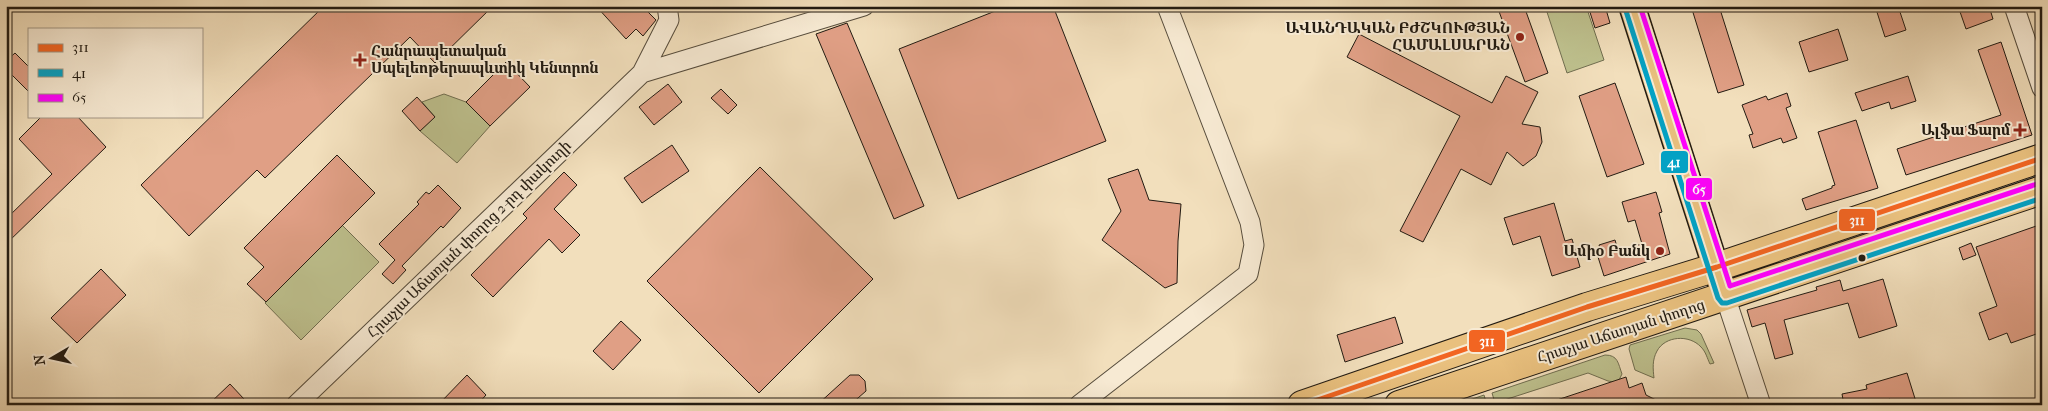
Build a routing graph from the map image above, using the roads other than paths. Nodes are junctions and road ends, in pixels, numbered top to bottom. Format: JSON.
{"nodes":[{"id":1,"x":667,"y":6,"type":"edge"},
{"id":2,"x":864,"y":6,"type":"edge"},
{"id":3,"x":1167,"y":6,"type":"edge"},
{"id":4,"x":1632,"y":6,"type":"edge"},
{"id":5,"x":2014,"y":6,"type":"edge"},
{"id":6,"x":642,"y":73,"type":"junction"},
{"id":7,"x":2042,"y":88,"type":"edge"},
{"id":8,"x":2042,"y":158,"type":"edge"},
{"id":9,"x":2042,"y":190,"type":"edge"},
{"id":10,"x":1717,"y":267,"type":"junction"},
{"id":11,"x":1725,"y":296,"type":"junction"},
{"id":12,"x":296,"y":405,"type":"edge"},
{"id":13,"x":1079,"y":405,"type":"edge"},
{"id":14,"x":1302,"y":405,"type":"edge"},
{"id":15,"x":1399,"y":405,"type":"edge"},
{"id":16,"x":1760,"y":405,"type":"edge"}],
"edges":[{"from":1,"to":6,"type":"street"},
{"from":2,"to":6,"type":"street"},
{"from":3,"to":13,"type":"street"},
{"from":4,"to":10,"type":"main road"},
{"from":5,"to":7,"type":"street"},
{"from":6,"to":12,"type":"street","name":"Հրաչյա Աճառյան փողոց 2-րդ փակուղի"},
{"from":8,"to":10,"type":"highway","name":"Հրաչյա Աճառյան փողոց"},
{"from":9,"to":11,"type":"highway","name":"Հրաչյա Աճառյան փողոց"},
{"from":10,"to":11,"type":"main road"},
{"from":10,"to":14,"type":"highway","name":"Հրաչյա Աճառյան փողոց"},
{"from":11,"to":15,"type":"highway","name":"Հրաչյա Աճառյան փողոց"},
{"from":11,"to":16,"type":"street"}]}
